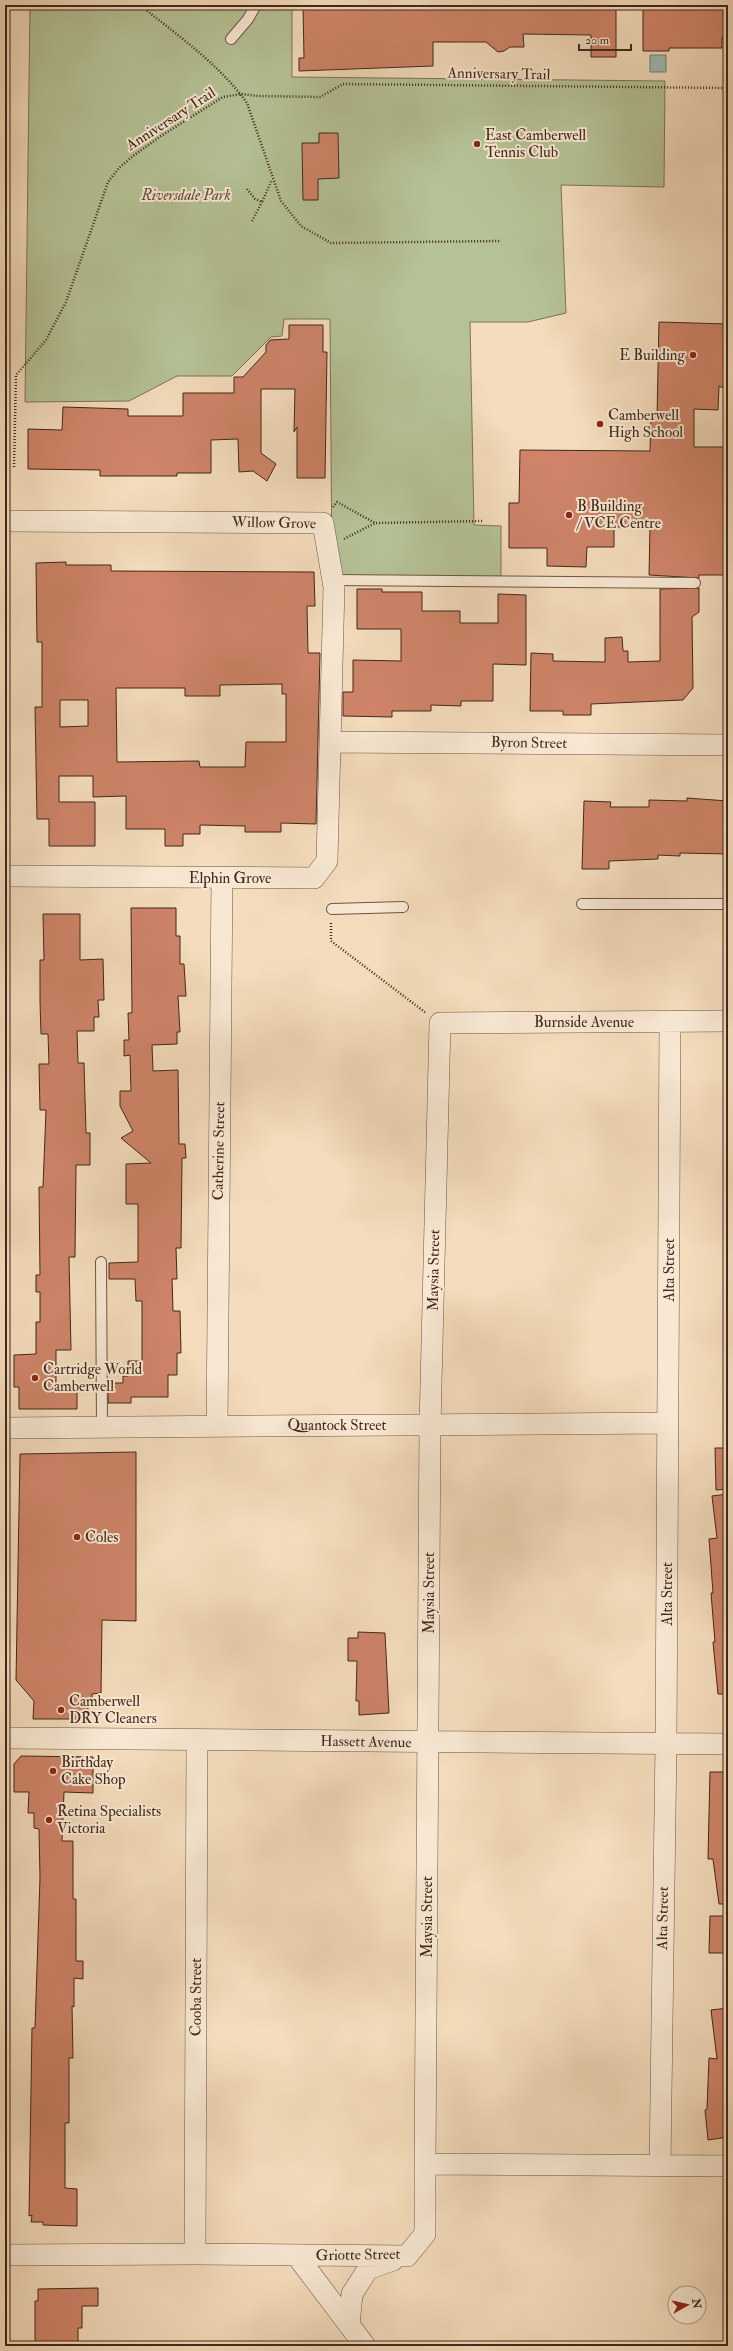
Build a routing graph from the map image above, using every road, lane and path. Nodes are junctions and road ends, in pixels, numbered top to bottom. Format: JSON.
{"nodes":[{"id":1,"x":140,"y":5,"type":"edge"},
{"id":2,"x":256,"y":5,"type":"edge"},
{"id":3,"x":231,"y":39,"type":"dead end"},
{"id":4,"x":728,"y":88,"type":"edge"},
{"id":5,"x":240,"y":94,"type":"junction"},
{"id":6,"x":272,"y":179,"type":"junction"},
{"id":7,"x":248,"y":189,"type":"dead end"},
{"id":8,"x":262,"y":202,"type":"junction"},
{"id":9,"x":252,"y":221,"type":"dead end"},
{"id":10,"x":500,"y":241,"type":"dead end"},
{"id":11,"x":14,"y":467,"type":"dead end"},
{"id":12,"x":5,"y":521,"type":"edge"},
{"id":13,"x":484,"y":521,"type":"dead end"},
{"id":14,"x":323,"y":523,"type":"junction"},
{"id":15,"x":375,"y":524,"type":"junction"},
{"id":16,"x":327,"y":547,"type":"junction"},
{"id":17,"x":333,"y":580,"type":"junction"},
{"id":18,"x":695,"y":583,"type":"dead end"},
{"id":19,"x":330,"y":742,"type":"junction"},
{"id":20,"x":728,"y":745,"type":"edge"},
{"id":21,"x":5,"y":876,"type":"edge"},
{"id":22,"x":222,"y":878,"type":"junction"},
{"id":23,"x":582,"y":904,"type":"dead end"},
{"id":24,"x":728,"y":904,"type":"edge"},
{"id":25,"x":403,"y":907,"type":"dead end"},
{"id":26,"x":332,"y":909,"type":"joint"},
{"id":27,"x":728,"y":1021,"type":"edge"},
{"id":28,"x":670,"y":1022,"type":"junction"},
{"id":29,"x":440,"y":1024,"type":"junction"},
{"id":30,"x":100,"y":1262,"type":"dead end"},
{"id":31,"x":668,"y":1423,"type":"junction"},
{"id":32,"x":217,"y":1425,"type":"junction"},
{"id":33,"x":430,"y":1425,"type":"junction"},
{"id":34,"x":102,"y":1426,"type":"junction"},
{"id":35,"x":5,"y":1428,"type":"edge"},
{"id":36,"x":5,"y":1738,"type":"edge"},
{"id":37,"x":197,"y":1740,"type":"junction"},
{"id":38,"x":428,"y":1742,"type":"junction"},
{"id":39,"x":666,"y":1743,"type":"junction"},
{"id":40,"x":728,"y":1744,"type":"edge"},
{"id":41,"x":425,"y":2164,"type":"junction"},
{"id":42,"x":660,"y":2166,"type":"junction"},
{"id":43,"x":728,"y":2166,"type":"edge"},
{"id":44,"x":195,"y":2254,"type":"junction"},
{"id":45,"x":5,"y":2255,"type":"edge"},
{"id":46,"x":297,"y":2256,"type":"junction"},
{"id":47,"x":407,"y":2256,"type":"junction"},
{"id":48,"x":349,"y":2325,"type":"junction"},
{"id":49,"x":366,"y":2346,"type":"edge"}],
"edges":[{"from":1,"to":5,"type":"path"},
{"from":2,"to":3,"type":"lane"},
{"from":4,"to":5,"type":"path","name":"Anniversary Trail"},
{"from":5,"to":6,"type":"path"},
{"from":5,"to":11,"type":"path","name":"Anniversary Trail"},
{"from":6,"to":8,"type":"path"},
{"from":6,"to":10,"type":"path"},
{"from":7,"to":8,"type":"path"},
{"from":8,"to":9,"type":"path"},
{"from":12,"to":14,"type":"street","name":"Willow Grove"},
{"from":13,"to":15,"type":"path"},
{"from":14,"to":15,"type":"path"},
{"from":14,"to":16,"type":"street","name":"Willow Grove"},
{"from":15,"to":16,"type":"path"},
{"from":16,"to":17,"type":"street","name":"Willow Grove"},
{"from":17,"to":18,"type":"lane"},
{"from":17,"to":19,"type":"street","name":"Willow Grove"},
{"from":19,"to":20,"type":"street","name":"Byron Street"},
{"from":19,"to":22,"type":"street","name":"Elphin Grove"},
{"from":21,"to":22,"type":"street","name":"Elphin Grove"},
{"from":22,"to":32,"type":"street","name":"Catherine Street"},
{"from":23,"to":24,"type":"lane"},
{"from":25,"to":26,"type":"lane"},
{"from":26,"to":29,"type":"path"},
{"from":27,"to":28,"type":"street","name":"Burnside Avenue"},
{"from":28,"to":29,"type":"street","name":"Burnside Avenue"},
{"from":28,"to":31,"type":"street","name":"Alta Street"},
{"from":29,"to":33,"type":"street","name":"Maysia Street"},
{"from":30,"to":34,"type":"lane"},
{"from":31,"to":33,"type":"street","name":"Quantock Street"},
{"from":31,"to":39,"type":"street","name":"Alta Street"},
{"from":32,"to":33,"type":"street","name":"Quantock Street"},
{"from":32,"to":34,"type":"street","name":"Quantock Street"},
{"from":33,"to":38,"type":"street","name":"Maysia Street"},
{"from":34,"to":35,"type":"street","name":"Quantock Street"},
{"from":36,"to":37,"type":"street","name":"Hassett Avenue"},
{"from":37,"to":38,"type":"street","name":"Hassett Avenue"},
{"from":37,"to":44,"type":"street","name":"Cooba Street"},
{"from":38,"to":39,"type":"street","name":"Hassett Avenue"},
{"from":38,"to":41,"type":"street","name":"Maysia Street"},
{"from":39,"to":40,"type":"street","name":"Hassett Avenue"},
{"from":39,"to":42,"type":"street","name":"Alta Street"},
{"from":41,"to":42,"type":"street"},
{"from":41,"to":47,"type":"street","name":"Griotte Street"},
{"from":42,"to":43,"type":"street"},
{"from":44,"to":45,"type":"street","name":"Griotte Street"},
{"from":44,"to":46,"type":"street","name":"Griotte Street"},
{"from":46,"to":47,"type":"street","name":"Griotte Street"},
{"from":46,"to":48,"type":"street"},
{"from":47,"to":48,"type":"street"},
{"from":48,"to":49,"type":"street"}]}
